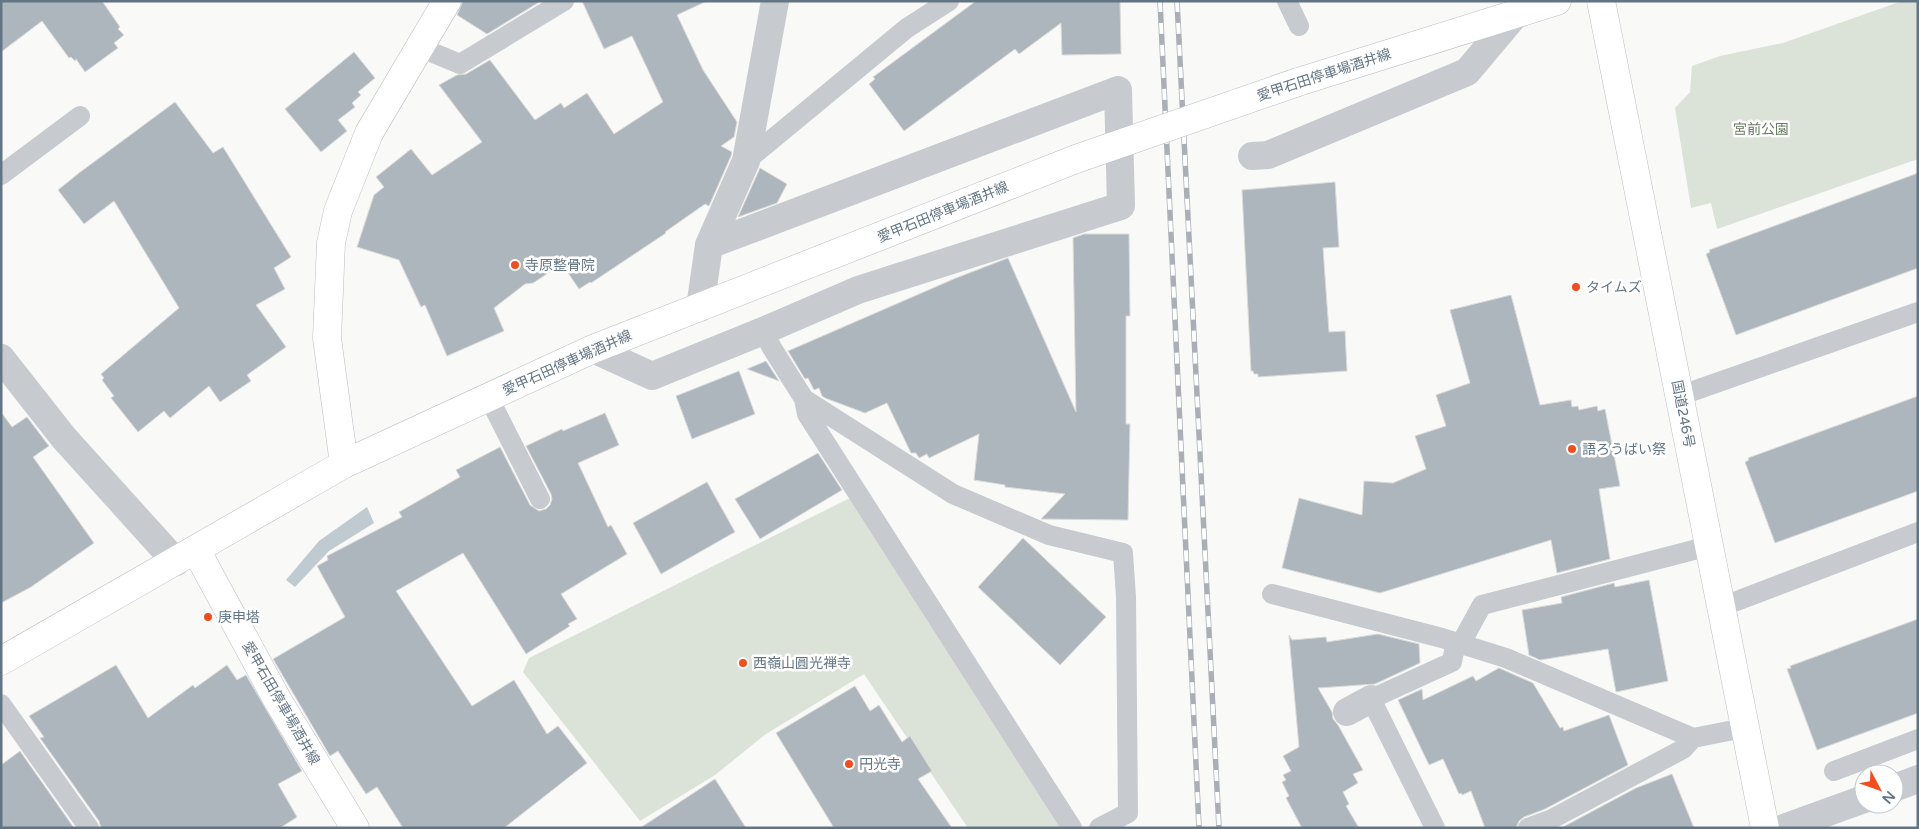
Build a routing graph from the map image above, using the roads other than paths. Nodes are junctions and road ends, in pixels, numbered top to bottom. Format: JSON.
{"nodes":[{"id":1,"x":446,"y":1,"type":"edge"},
{"id":2,"x":564,"y":1,"type":"edge"},
{"id":3,"x":775,"y":1,"type":"edge"},
{"id":4,"x":949,"y":1,"type":"edge"},
{"id":5,"x":1287,"y":1,"type":"edge"},
{"id":6,"x":1557,"y":1,"type":"edge"},
{"id":7,"x":1601,"y":1,"type":"edge"},
{"id":8,"x":1515,"y":15,"type":"junction"},
{"id":9,"x":1299,"y":26,"type":"dead end"},
{"id":10,"x":419,"y":47,"type":"junction"},
{"id":11,"x":80,"y":116,"type":"dead end"},
{"id":12,"x":1252,"y":156,"type":"dead end"},
{"id":13,"x":746,"y":161,"type":"junction"},
{"id":14,"x":1,"y":175,"type":"edge"},
{"id":15,"x":709,"y":245,"type":"junction"},
{"id":16,"x":700,"y":308,"type":"junction"},
{"id":17,"x":1918,"y":312,"type":"edge"},
{"id":18,"x":763,"y":331,"type":"junction"},
{"id":19,"x":593,"y":349,"type":"junction"},
{"id":20,"x":1,"y":358,"type":"edge"},
{"id":21,"x":1680,"y":396,"type":"junction"},
{"id":22,"x":489,"y":398,"type":"junction"},
{"id":23,"x":804,"y":399,"type":"junction"},
{"id":24,"x":344,"y":464,"type":"junction"},
{"id":25,"x":540,"y":499,"type":"dead end"},
{"id":26,"x":1918,"y":532,"type":"edge"},
{"id":27,"x":1709,"y":546,"type":"junction"},
{"id":28,"x":186,"y":556,"type":"junction"},
{"id":29,"x":1272,"y":594,"type":"dead end"},
{"id":30,"x":1721,"y":607,"type":"junction"},
{"id":31,"x":1460,"y":645,"type":"junction"},
{"id":32,"x":1,"y":661,"type":"edge"},
{"id":33,"x":1371,"y":699,"type":"junction"},
{"id":34,"x":1,"y":704,"type":"edge"},
{"id":35,"x":1347,"y":712,"type":"dead end"},
{"id":36,"x":1744,"y":728,"type":"junction"},
{"id":37,"x":1693,"y":738,"type":"junction"},
{"id":38,"x":1918,"y":739,"type":"edge"},
{"id":39,"x":1834,"y":770,"type":"dead end"},
{"id":40,"x":1918,"y":779,"type":"edge"},
{"id":41,"x":1904,"y":784,"type":"edge"},
{"id":42,"x":1854,"y":803,"type":"edge"},
{"id":43,"x":89,"y":828,"type":"edge"},
{"id":44,"x":355,"y":828,"type":"edge"},
{"id":45,"x":1072,"y":828,"type":"edge"},
{"id":46,"x":1099,"y":828,"type":"edge"},
{"id":47,"x":1435,"y":828,"type":"edge"},
{"id":48,"x":1528,"y":828,"type":"edge"},
{"id":49,"x":1764,"y":828,"type":"edge"},
{"id":50,"x":1784,"y":828,"type":"edge"}],
"edges":[{"from":1,"to":10,"type":"main road"},
{"from":2,"to":10,"type":"lane"},
{"from":3,"to":13,"type":"street"},
{"from":4,"to":13,"type":"lane"},
{"from":5,"to":9,"type":"lane"},
{"from":6,"to":8,"type":"main road","name":"愛甲石田停車場酒井線"},
{"from":7,"to":21,"type":"main road","name":"国道246号"},
{"from":8,"to":12,"type":"street"},
{"from":8,"to":16,"type":"main road","name":"愛甲石田停車場酒井線","bridge":true},
{"from":10,"to":24,"type":"main road"},
{"from":11,"to":14,"type":"lane"},
{"from":13,"to":15,"type":"street"},
{"from":15,"to":16,"type":"street"},
{"from":15,"to":18,"type":"street"},
{"from":16,"to":19,"type":"main road","name":"愛甲石田停車場酒井線"},
{"from":17,"to":21,"type":"lane"},
{"from":18,"to":19,"type":"street"},
{"from":18,"to":23,"type":"lane"},
{"from":19,"to":22,"type":"main road","name":"愛甲石田停車場酒井線"},
{"from":20,"to":28,"type":"street"},
{"from":21,"to":27,"type":"main road","name":"国道246号"},
{"from":22,"to":24,"type":"main road","name":"愛甲石田停車場酒井線"},
{"from":22,"to":25,"type":"lane"},
{"from":23,"to":45,"type":"lane"},
{"from":23,"to":46,"type":"lane"},
{"from":24,"to":28,"type":"main road","name":"愛甲石田停車場酒井線"},
{"from":26,"to":30,"type":"lane"},
{"from":27,"to":30,"type":"main road","name":"国道246号"},
{"from":27,"to":31,"type":"lane"},
{"from":28,"to":32,"type":"main road","name":"愛甲石田停車場酒井線"},
{"from":28,"to":44,"type":"main road","name":"愛甲石田停車場酒井線"},
{"from":29,"to":31,"type":"lane"},
{"from":30,"to":36,"type":"main road","name":"国道246号"},
{"from":31,"to":33,"type":"lane"},
{"from":31,"to":37,"type":"lane"},
{"from":33,"to":35,"type":"street"},
{"from":33,"to":47,"type":"lane"},
{"from":34,"to":43,"type":"lane"},
{"from":36,"to":37,"type":"lane"},
{"from":36,"to":49,"type":"main road","name":"国道246号"},
{"from":37,"to":48,"type":"lane"},
{"from":38,"to":39,"type":"lane"},
{"from":40,"to":41,"type":"street"},
{"from":42,"to":50,"type":"street"}]}
